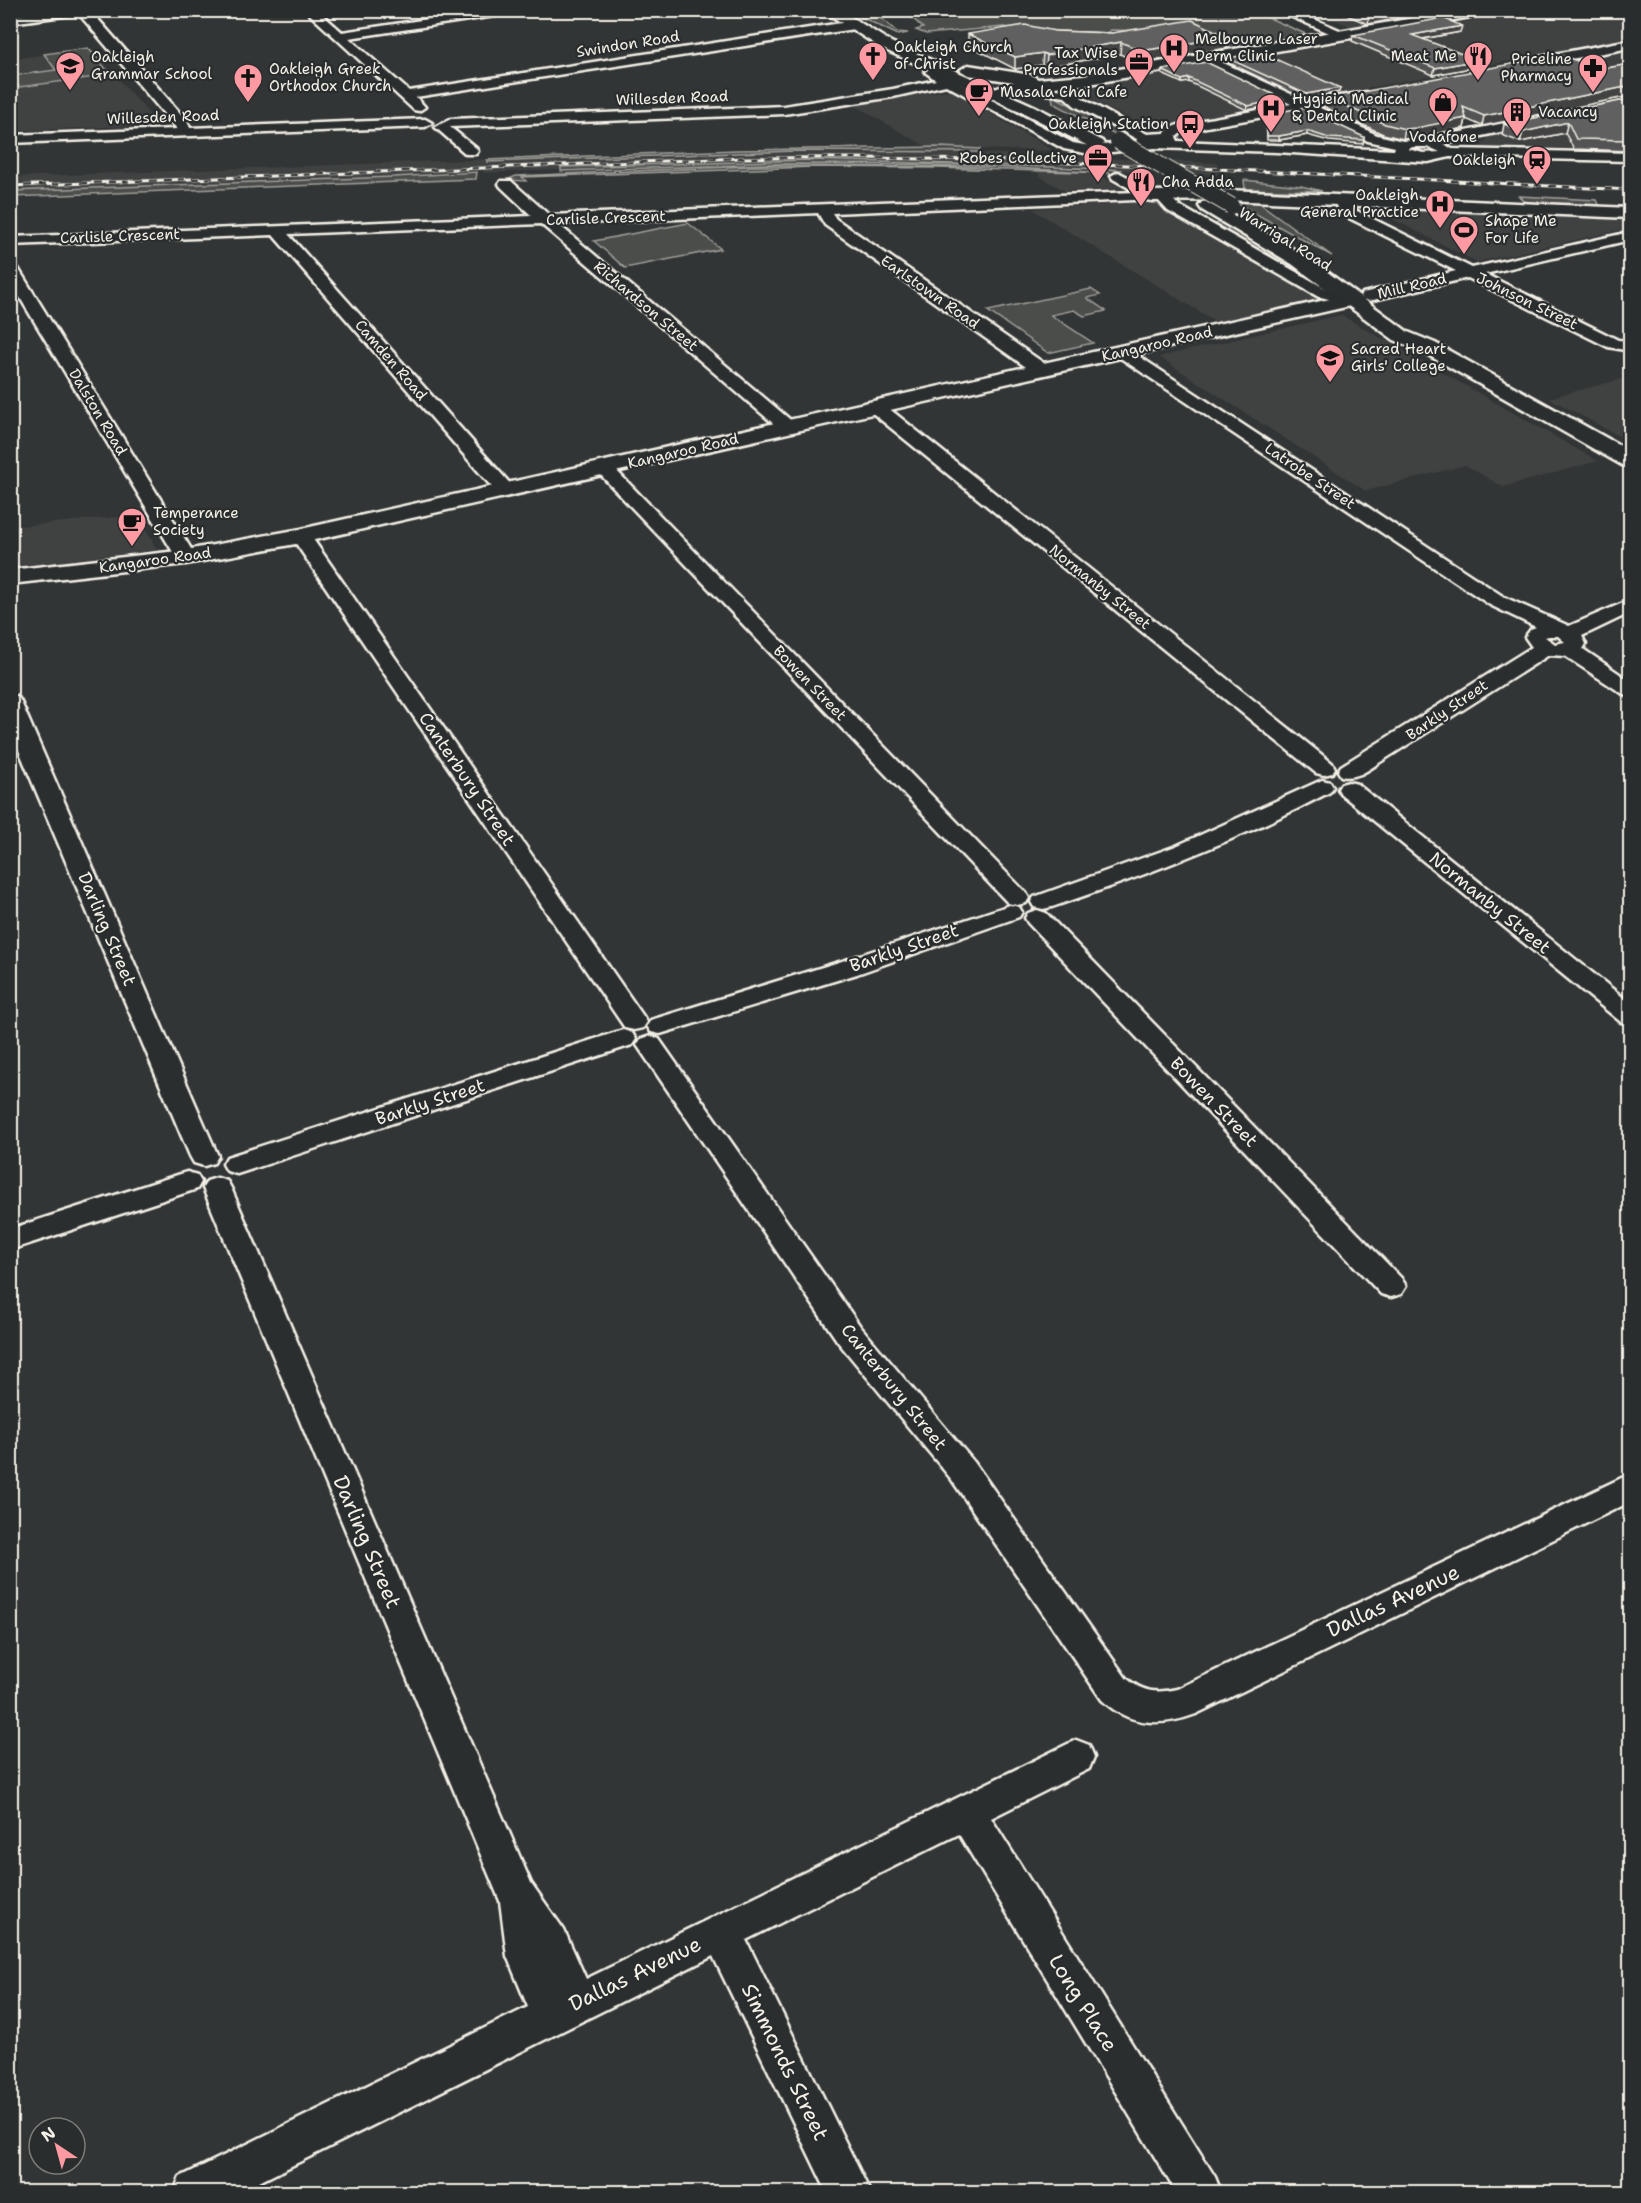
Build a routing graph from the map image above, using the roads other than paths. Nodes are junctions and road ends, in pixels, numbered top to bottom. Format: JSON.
{"nodes":[{"id":1,"x":309,"y":10,"type":"edge"},
{"id":2,"x":515,"y":10,"type":"edge"},
{"id":3,"x":829,"y":10,"type":"edge"},
{"id":4,"x":1281,"y":10,"type":"edge"},
{"id":5,"x":1488,"y":10,"type":"edge"},
{"id":6,"x":83,"y":11,"type":"edge"},
{"id":7,"x":10,"y":20,"type":"edge"},
{"id":8,"x":859,"y":27,"type":"junction"},
{"id":9,"x":340,"y":36,"type":"junction"},
{"id":10,"x":1341,"y":36,"type":"junction"},
{"id":11,"x":1630,"y":44,"type":"edge"},
{"id":12,"x":1206,"y":59,"type":"junction"},
{"id":13,"x":923,"y":63,"type":"junction"},
{"id":14,"x":1521,"y":65,"type":"edge"},
{"id":15,"x":968,"y":70,"type":"junction"},
{"id":16,"x":947,"y":81,"type":"junction"},
{"id":17,"x":1047,"y":87,"type":"junction"},
{"id":18,"x":1011,"y":88,"type":"junction"},
{"id":19,"x":964,"y":90,"type":"junction"},
{"id":20,"x":893,"y":93,"type":"junction"},
{"id":21,"x":1372,"y":93,"type":"edge"},
{"id":22,"x":994,"y":94,"type":"junction"},
{"id":23,"x":407,"y":95,"type":"junction"},
{"id":24,"x":1037,"y":99,"type":"junction"},
{"id":25,"x":1307,"y":105,"type":"junction"},
{"id":26,"x":1553,"y":117,"type":"edge"},
{"id":27,"x":438,"y":123,"type":"junction"},
{"id":28,"x":184,"y":132,"type":"junction"},
{"id":29,"x":10,"y":139,"type":"edge"},
{"id":30,"x":1169,"y":140,"type":"junction"},
{"id":31,"x":1146,"y":141,"type":"junction"},
{"id":32,"x":1117,"y":145,"type":"junction"},
{"id":33,"x":1439,"y":147,"type":"junction"},
{"id":34,"x":1404,"y":149,"type":"junction"},
{"id":35,"x":471,"y":151,"type":"dead end"},
{"id":36,"x":1630,"y":158,"type":"edge"},
{"id":37,"x":1118,"y":176,"type":"dead end"},
{"id":38,"x":506,"y":184,"type":"dead end"},
{"id":39,"x":1156,"y":196,"type":"junction"},
{"id":40,"x":1204,"y":200,"type":"junction"},
{"id":41,"x":1341,"y":200,"type":"junction"},
{"id":42,"x":823,"y":209,"type":"junction"},
{"id":43,"x":1630,"y":213,"type":"edge"},
{"id":44,"x":545,"y":220,"type":"junction"},
{"id":45,"x":276,"y":230,"type":"junction"},
{"id":46,"x":1630,"y":236,"type":"edge"},
{"id":47,"x":10,"y":241,"type":"edge"},
{"id":48,"x":10,"y":268,"type":"edge"},
{"id":49,"x":1471,"y":273,"type":"junction"},
{"id":50,"x":1360,"y":298,"type":"junction"},
{"id":51,"x":1627,"y":346,"type":"edge"},
{"id":52,"x":1122,"y":352,"type":"junction"},
{"id":53,"x":1042,"y":370,"type":"junction"},
{"id":54,"x":876,"y":407,"type":"junction"},
{"id":55,"x":788,"y":427,"type":"junction"},
{"id":56,"x":1630,"y":460,"type":"edge"},
{"id":57,"x":604,"y":468,"type":"junction"},
{"id":58,"x":506,"y":490,"type":"junction"},
{"id":59,"x":301,"y":536,"type":"junction"},
{"id":60,"x":186,"y":557,"type":"junction"},
{"id":61,"x":10,"y":577,"type":"edge"},
{"id":62,"x":1497,"y":601,"type":"junction"},
{"id":63,"x":1630,"y":606,"type":"edge"},
{"id":64,"x":1567,"y":638,"type":"junction"},
{"id":65,"x":1540,"y":641,"type":"junction"},
{"id":66,"x":1630,"y":690,"type":"edge"},
{"id":67,"x":10,"y":702,"type":"edge"},
{"id":68,"x":1322,"y":777,"type":"junction"},
{"id":69,"x":1349,"y":780,"type":"junction"},
{"id":70,"x":1013,"y":905,"type":"junction"},
{"id":71,"x":1040,"y":910,"type":"junction"},
{"id":72,"x":1630,"y":1016,"type":"edge"},
{"id":73,"x":642,"y":1033,"type":"junction"},
{"id":74,"x":214,"y":1178,"type":"junction"},
{"id":75,"x":10,"y":1240,"type":"edge"},
{"id":76,"x":1391,"y":1286,"type":"dead end"},
{"id":77,"x":1630,"y":1487,"type":"edge"},
{"id":78,"x":1154,"y":1708,"type":"joint"},
{"id":79,"x":1076,"y":1757,"type":"dead end"},
{"id":80,"x":967,"y":1813,"type":"junction"},
{"id":81,"x":722,"y":1932,"type":"junction"},
{"id":82,"x":564,"y":2010,"type":"junction"},
{"id":83,"x":195,"y":2193,"type":"edge"},
{"id":84,"x":849,"y":2193,"type":"edge"},
{"id":85,"x":1200,"y":2193,"type":"edge"}],
"edges":[{"from":1,"to":9,"type":"street"},
{"from":2,"to":9,"type":"street"},
{"from":3,"to":8,"type":"main road","name":"Warrigal Road"},
{"from":4,"to":10,"type":"street"},
{"from":5,"to":10,"type":"main road"},
{"from":6,"to":7,"type":"street"},
{"from":6,"to":28,"type":"street"},
{"from":8,"to":13,"type":"main road","name":"Warrigal Road"},
{"from":8,"to":15,"type":"main road","name":"Warrigal Road"},
{"from":8,"to":23,"type":"street","name":"Swindon Road"},
{"from":9,"to":23,"type":"street"},
{"from":10,"to":12,"type":"main road"},
{"from":11,"to":14,"type":"street"},
{"from":12,"to":17,"type":"main road"},
{"from":12,"to":25,"type":"street"},
{"from":13,"to":16,"type":"street","name":"Warrigal Road"},
{"from":13,"to":22,"type":"main road","name":"Warrigal Road"},
{"from":15,"to":17,"type":"main road"},
{"from":15,"to":18,"type":"main road","name":"Warrigal Road"},
{"from":16,"to":19,"type":"street","name":"Warrigal Road"},
{"from":16,"to":20,"type":"street","name":"Willesden Road"},
{"from":17,"to":18,"type":"main road"},
{"from":17,"to":24,"type":"main road"},
{"from":17,"to":31,"type":"street"},
{"from":18,"to":22,"type":"main road"},
{"from":18,"to":24,"type":"main road","name":"Warrigal Road"},
{"from":19,"to":20,"type":"street","name":"Willesden Road"},
{"from":19,"to":32,"type":"street","name":"Warrigal Road"},
{"from":20,"to":27,"type":"street","name":"Willesden Road"},
{"from":21,"to":25,"type":"street"},
{"from":22,"to":40,"type":"main road","name":"Warrigal Road"},
{"from":23,"to":27,"type":"street"},
{"from":24,"to":32,"type":"main road","name":"Warrigal Road"},
{"from":25,"to":30,"type":"street"},
{"from":25,"to":34,"type":"street"},
{"from":26,"to":33,"type":"street"},
{"from":27,"to":28,"type":"street","name":"Willesden Road"},
{"from":27,"to":35,"type":"street"},
{"from":28,"to":29,"type":"street","name":"Willesden Road"},
{"from":30,"to":31,"type":"street","name":"Warrigal Road"},
{"from":30,"to":34,"type":"street","name":"Warrigal Road"},
{"from":31,"to":32,"type":"street","name":"Warrigal Road"},
{"from":32,"to":50,"type":"main road","name":"Warrigal Road","bridge":true},
{"from":33,"to":34,"type":"street"},
{"from":33,"to":34,"type":"street"},
{"from":33,"to":36,"type":"street"},
{"from":37,"to":39,"type":"street","name":"Warrigal Road"},
{"from":38,"to":44,"type":"street","name":"Richardson Street"},
{"from":39,"to":40,"type":"main road","name":"Carlisle Crescent"},
{"from":39,"to":42,"type":"street","name":"Carlisle Crescent"},
{"from":39,"to":50,"type":"street","name":"Warrigal Road"},
{"from":40,"to":41,"type":"main road","name":"Carlisle Crescent"},
{"from":40,"to":50,"type":"main road","name":"Warrigal Road"},
{"from":41,"to":43,"type":"main road","name":"Carlisle Crescent"},
{"from":41,"to":49,"type":"street","name":"Johnson Street"},
{"from":42,"to":44,"type":"street","name":"Carlisle Crescent"},
{"from":42,"to":53,"type":"street","name":"Earlstown Road"},
{"from":44,"to":45,"type":"street","name":"Carlisle Crescent"},
{"from":44,"to":55,"type":"street","name":"Richardson Street"},
{"from":45,"to":47,"type":"street","name":"Carlisle Crescent"},
{"from":45,"to":58,"type":"street","name":"Camden Road"},
{"from":46,"to":49,"type":"street","name":"Mill Road"},
{"from":48,"to":60,"type":"street","name":"Dalston Road"},
{"from":49,"to":50,"type":"street","name":"Mill Road"},
{"from":49,"to":51,"type":"street","name":"Johnson Street"},
{"from":50,"to":52,"type":"main road","name":"Kangaroo Road"},
{"from":50,"to":56,"type":"main road","name":"Warrigal Road"},
{"from":52,"to":53,"type":"main road","name":"Kangaroo Road"},
{"from":52,"to":62,"type":"street","name":"Latrobe Street"},
{"from":53,"to":54,"type":"main road","name":"Kangaroo Road"},
{"from":54,"to":55,"type":"main road","name":"Kangaroo Road"},
{"from":54,"to":68,"type":"street","name":"Normanby Street"},
{"from":55,"to":57,"type":"main road","name":"Kangaroo Road"},
{"from":57,"to":58,"type":"main road","name":"Kangaroo Road"},
{"from":57,"to":70,"type":"street","name":"Bowen Street"},
{"from":58,"to":59,"type":"main road","name":"Kangaroo Road"},
{"from":59,"to":60,"type":"main road","name":"Kangaroo Road"},
{"from":59,"to":73,"type":"street","name":"Canterbury Street"},
{"from":60,"to":61,"type":"main road","name":"Kangaroo Road"},
{"from":62,"to":64,"type":"street","name":"Latrobe Street"},
{"from":62,"to":65,"type":"street","name":"Latrobe Street"},
{"from":63,"to":64,"type":"street"},
{"from":64,"to":65,"type":"street"},
{"from":64,"to":66,"type":"street","name":"Latrobe Street"},
{"from":65,"to":69,"type":"street","name":"Barkly Street"},
{"from":67,"to":74,"type":"street","name":"Darling Street"},
{"from":68,"to":69,"type":"street"},
{"from":68,"to":71,"type":"street"},
{"from":69,"to":72,"type":"street","name":"Normanby Street"},
{"from":70,"to":71,"type":"street"},
{"from":70,"to":73,"type":"street","name":"Barkly Street"},
{"from":71,"to":76,"type":"street","name":"Bowen Street"},
{"from":73,"to":74,"type":"street","name":"Barkly Street"},
{"from":73,"to":78,"type":"street","name":"Canterbury Street"},
{"from":74,"to":75,"type":"street","name":"Barkly Street"},
{"from":74,"to":82,"type":"street","name":"Darling Street"},
{"from":77,"to":78,"type":"street","name":"Dallas Avenue"},
{"from":79,"to":80,"type":"street","name":"Dallas Avenue"},
{"from":80,"to":81,"type":"street","name":"Dallas Avenue"},
{"from":80,"to":85,"type":"street","name":"Long Place"},
{"from":81,"to":82,"type":"street","name":"Dallas Avenue"},
{"from":81,"to":84,"type":"street","name":"Simmonds Street"},
{"from":82,"to":83,"type":"street","name":"Dallas Avenue"}]}
